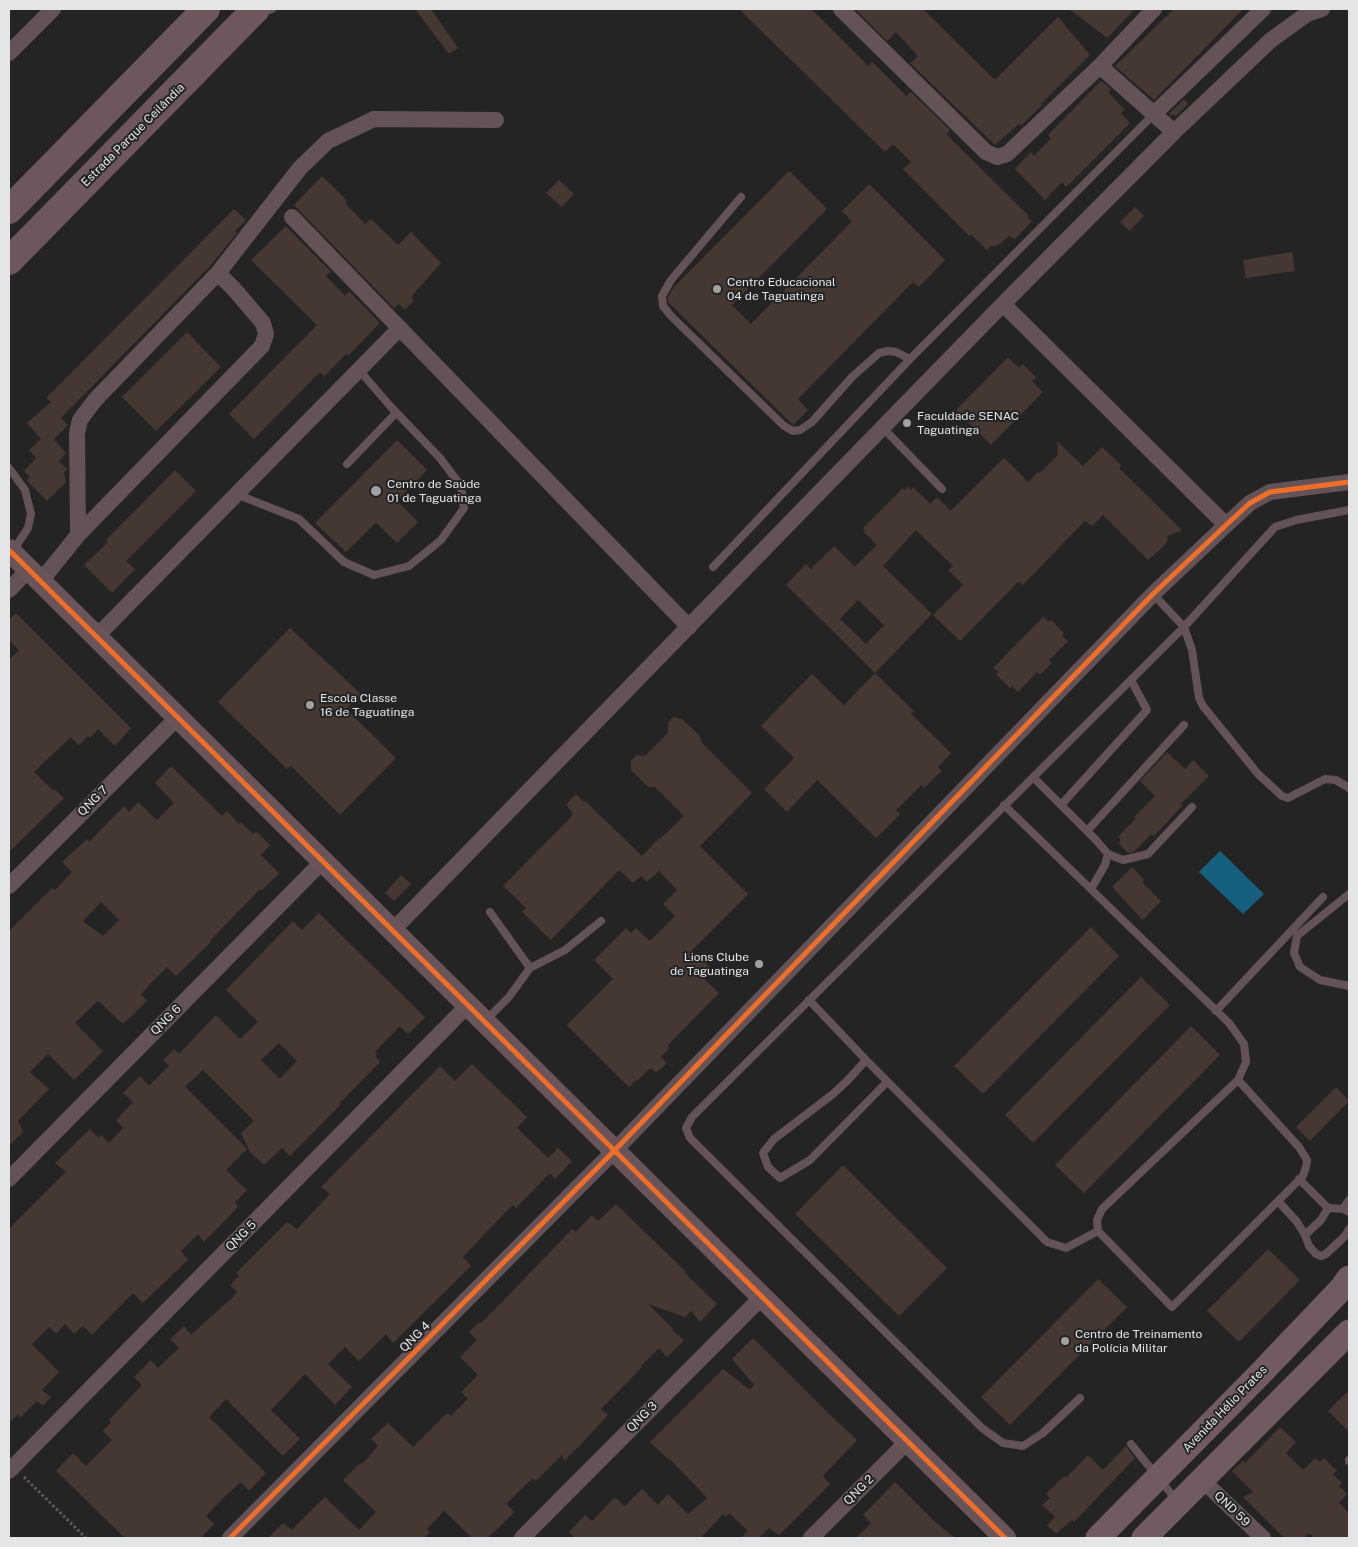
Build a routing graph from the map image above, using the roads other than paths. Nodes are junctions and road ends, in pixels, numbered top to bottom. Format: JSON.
{"nodes":[{"id":1,"x":53,"y":9,"type":"edge"},
{"id":2,"x":206,"y":9,"type":"edge"},
{"id":3,"x":841,"y":9,"type":"edge"},
{"id":4,"x":1154,"y":9,"type":"edge"},
{"id":5,"x":1263,"y":9,"type":"edge"},
{"id":6,"x":1322,"y":9,"type":"edge"},
{"id":7,"x":260,"y":11,"type":"edge"},
{"id":8,"x":9,"y":53,"type":"edge"},
{"id":9,"x":1100,"y":66,"type":"junction"},
{"id":10,"x":1155,"y":113,"type":"junction"},
{"id":11,"x":496,"y":120,"type":"dead end"},
{"id":12,"x":1174,"y":132,"type":"junction"},
{"id":13,"x":742,"y":197,"type":"dead end"},
{"id":14,"x":9,"y":210,"type":"edge"},
{"id":15,"x":292,"y":217,"type":"dead end"},
{"id":16,"x":9,"y":260,"type":"edge"},
{"id":17,"x":218,"y":273,"type":"junction"},
{"id":18,"x":1003,"y":304,"type":"junction"},
{"id":19,"x":400,"y":328,"type":"junction"},
{"id":20,"x":910,"y":359,"type":"junction"},
{"id":21,"x":359,"y":370,"type":"junction"},
{"id":22,"x":396,"y":413,"type":"junction"},
{"id":23,"x":883,"y":428,"type":"junction"},
{"id":24,"x":347,"y":464,"type":"dead end"},
{"id":25,"x":9,"y":468,"type":"edge"},
{"id":26,"x":1349,"y":482,"type":"edge"},
{"id":27,"x":942,"y":489,"type":"dead end"},
{"id":28,"x":236,"y":494,"type":"junction"},
{"id":29,"x":1349,"y":510,"type":"edge"},
{"id":30,"x":1226,"y":525,"type":"junction"},
{"id":31,"x":78,"y":535,"type":"junction"},
{"id":32,"x":10,"y":551,"type":"edge"},
{"id":33,"x":713,"y":567,"type":"dead end"},
{"id":34,"x":35,"y":575,"type":"junction"},
{"id":35,"x":9,"y":590,"type":"edge"},
{"id":36,"x":1153,"y":594,"type":"junction"},
{"id":37,"x":689,"y":626,"type":"junction"},
{"id":38,"x":1184,"y":627,"type":"junction"},
{"id":39,"x":97,"y":636,"type":"junction"},
{"id":40,"x":1131,"y":680,"type":"junction"},
{"id":41,"x":178,"y":717,"type":"junction"},
{"id":42,"x":1184,"y":725,"type":"dead end"},
{"id":43,"x":1033,"y":777,"type":"junction"},
{"id":44,"x":1349,"y":788,"type":"edge"},
{"id":45,"x":1061,"y":805,"type":"junction"},
{"id":46,"x":1004,"y":806,"type":"junction"},
{"id":47,"x":1192,"y":807,"type":"dead end"},
{"id":48,"x":1087,"y":831,"type":"junction"},
{"id":49,"x":1108,"y":854,"type":"junction"},
{"id":50,"x":323,"y":861,"type":"junction"},
{"id":51,"x":9,"y":886,"type":"edge"},
{"id":52,"x":1090,"y":889,"type":"junction"},
{"id":53,"x":1349,"y":894,"type":"edge"},
{"id":54,"x":1323,"y":897,"type":"dead end"},
{"id":55,"x":490,"y":912,"type":"dead end"},
{"id":56,"x":601,"y":921,"type":"dead end"},
{"id":57,"x":393,"y":930,"type":"junction"},
{"id":58,"x":530,"y":968,"type":"junction"},
{"id":59,"x":1349,"y":986,"type":"edge"},
{"id":60,"x":809,"y":1000,"type":"junction"},
{"id":61,"x":468,"y":1005,"type":"junction"},
{"id":62,"x":1216,"y":1011,"type":"junction"},
{"id":63,"x":484,"y":1021,"type":"junction"},
{"id":64,"x":866,"y":1060,"type":"junction"},
{"id":65,"x":1238,"y":1080,"type":"junction"},
{"id":66,"x":887,"y":1082,"type":"junction"},
{"id":67,"x":615,"y":1150,"type":"junction"},
{"id":68,"x":9,"y":1179,"type":"edge"},
{"id":69,"x":1299,"y":1180,"type":"junction"},
{"id":70,"x":1349,"y":1200,"type":"edge"},
{"id":71,"x":1278,"y":1201,"type":"junction"},
{"id":72,"x":1328,"y":1208,"type":"junction"},
{"id":73,"x":1346,"y":1211,"type":"edge"},
{"id":74,"x":1349,"y":1229,"type":"edge"},
{"id":75,"x":1098,"y":1231,"type":"junction"},
{"id":76,"x":1305,"y":1235,"type":"junction"},
{"id":77,"x":1349,"y":1278,"type":"edge"},
{"id":78,"x":762,"y":1297,"type":"junction"},
{"id":79,"x":1349,"y":1332,"type":"edge"},
{"id":80,"x":1080,"y":1398,"type":"dead end"},
{"id":81,"x":908,"y":1441,"type":"junction"},
{"id":82,"x":1131,"y":1444,"type":"dead end"},
{"id":83,"x":11,"y":1469,"type":"edge"},
{"id":84,"x":1158,"y":1477,"type":"junction"},
{"id":85,"x":1201,"y":1479,"type":"junction"},
{"id":86,"x":1178,"y":1503,"type":"junction"},
{"id":87,"x":230,"y":1538,"type":"edge"},
{"id":88,"x":522,"y":1538,"type":"edge"},
{"id":89,"x":811,"y":1538,"type":"edge"},
{"id":90,"x":1005,"y":1538,"type":"edge"},
{"id":91,"x":1098,"y":1538,"type":"edge"},
{"id":92,"x":1144,"y":1538,"type":"edge"},
{"id":93,"x":1263,"y":1538,"type":"edge"}],
"edges":[{"from":1,"to":8,"type":"street"},
{"from":2,"to":14,"type":"highway"},
{"from":3,"to":9,"type":"street"},
{"from":4,"to":9,"type":"street"},
{"from":5,"to":10,"type":"street"},
{"from":6,"to":12,"type":"street"},
{"from":7,"to":16,"type":"highway","name":"Estrada Parque Ceilândia"},
{"from":9,"to":10,"type":"street"},
{"from":10,"to":12,"type":"street"},
{"from":10,"to":20,"type":"lane"},
{"from":11,"to":17,"type":"street"},
{"from":12,"to":18,"type":"street"},
{"from":13,"to":20,"type":"lane"},
{"from":15,"to":19,"type":"street"},
{"from":17,"to":31,"type":"street"},
{"from":17,"to":31,"type":"street"},
{"from":18,"to":23,"type":"street"},
{"from":18,"to":30,"type":"street"},
{"from":19,"to":21,"type":"street"},
{"from":19,"to":37,"type":"street"},
{"from":20,"to":33,"type":"lane"},
{"from":21,"to":22,"type":"lane"},
{"from":21,"to":28,"type":"street"},
{"from":22,"to":24,"type":"lane"},
{"from":22,"to":28,"type":"lane"},
{"from":23,"to":27,"type":"lane"},
{"from":23,"to":37,"type":"street"},
{"from":25,"to":32,"type":"lane"},
{"from":26,"to":30,"type":"street","name":"QNG 4"},
{"from":28,"to":39,"type":"street"},
{"from":29,"to":38,"type":"lane"},
{"from":30,"to":36,"type":"street","name":"QNG 4"},
{"from":31,"to":34,"type":"street"},
{"from":32,"to":34,"type":"street"},
{"from":34,"to":35,"type":"street"},
{"from":34,"to":39,"type":"street"},
{"from":36,"to":38,"type":"lane"},
{"from":36,"to":67,"type":"street","name":"QNG 4"},
{"from":37,"to":57,"type":"street"},
{"from":38,"to":40,"type":"lane"},
{"from":38,"to":44,"type":"lane"},
{"from":39,"to":41,"type":"street"},
{"from":40,"to":43,"type":"lane"},
{"from":40,"to":45,"type":"lane"},
{"from":41,"to":50,"type":"street"},
{"from":41,"to":51,"type":"street","name":"QNG 7"},
{"from":42,"to":48,"type":"lane"},
{"from":43,"to":45,"type":"lane"},
{"from":43,"to":46,"type":"lane"},
{"from":45,"to":48,"type":"lane"},
{"from":46,"to":52,"type":"lane"},
{"from":46,"to":60,"type":"lane"},
{"from":47,"to":49,"type":"lane"},
{"from":48,"to":49,"type":"lane"},
{"from":49,"to":52,"type":"lane"},
{"from":50,"to":57,"type":"street"},
{"from":50,"to":68,"type":"street","name":"QNG 6"},
{"from":52,"to":62,"type":"lane"},
{"from":53,"to":59,"type":"lane"},
{"from":54,"to":62,"type":"lane"},
{"from":55,"to":58,"type":"lane"},
{"from":56,"to":58,"type":"lane"},
{"from":57,"to":61,"type":"street"},
{"from":58,"to":63,"type":"lane"},
{"from":60,"to":64,"type":"lane"},
{"from":60,"to":80,"type":"lane"},
{"from":61,"to":63,"type":"street"},
{"from":61,"to":83,"type":"street","name":"QNG 5"},
{"from":62,"to":65,"type":"lane"},
{"from":63,"to":67,"type":"street"},
{"from":64,"to":66,"type":"lane"},
{"from":64,"to":66,"type":"lane"},
{"from":65,"to":69,"type":"lane"},
{"from":65,"to":75,"type":"lane"},
{"from":66,"to":75,"type":"lane"},
{"from":67,"to":78,"type":"street"},
{"from":67,"to":87,"type":"street","name":"QNG 4"},
{"from":69,"to":71,"type":"lane"},
{"from":69,"to":72,"type":"lane"},
{"from":70,"to":73,"type":"lane"},
{"from":71,"to":75,"type":"lane"},
{"from":71,"to":76,"type":"lane"},
{"from":72,"to":73,"type":"lane"},
{"from":72,"to":76,"type":"lane"},
{"from":74,"to":76,"type":"lane"},
{"from":77,"to":84,"type":"main road","name":"Avenida Hélio Prates"},
{"from":78,"to":81,"type":"street"},
{"from":78,"to":88,"type":"street","name":"QNG 3"},
{"from":79,"to":85,"type":"main road"},
{"from":81,"to":89,"type":"street","name":"QNG 2"},
{"from":81,"to":90,"type":"street"},
{"from":82,"to":84,"type":"lane"},
{"from":84,"to":86,"type":"lane"},
{"from":84,"to":91,"type":"main road","name":"Avenida Hélio Prates"},
{"from":85,"to":86,"type":"main road"},
{"from":85,"to":93,"type":"street","name":"QND 59"},
{"from":86,"to":92,"type":"main road"}]}
